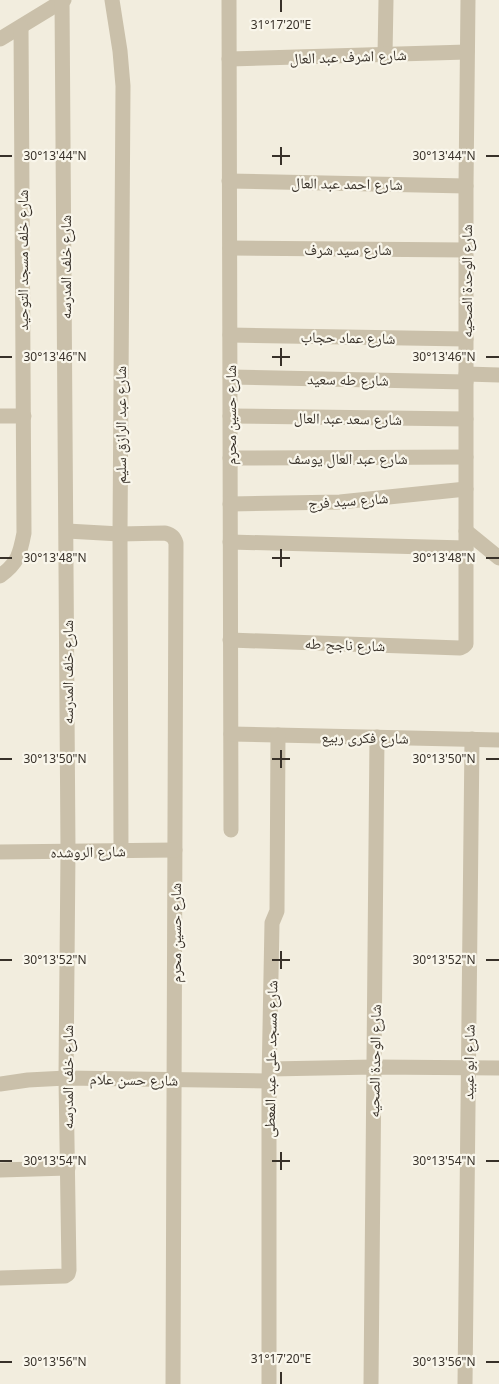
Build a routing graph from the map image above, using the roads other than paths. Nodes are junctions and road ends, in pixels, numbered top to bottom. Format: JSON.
{"nodes":[{"id":1,"x":63,"y":0,"type":"edge"},
{"id":2,"x":112,"y":0,"type":"edge"},
{"id":3,"x":229,"y":0,"type":"edge"},
{"id":4,"x":386,"y":0,"type":"edge"},
{"id":5,"x":468,"y":0,"type":"edge"},
{"id":6,"x":21,"y":27,"type":"junction"},
{"id":7,"x":0,"y":40,"type":"edge"},
{"id":8,"x":467,"y":52,"type":"junction"},
{"id":9,"x":385,"y":55,"type":"junction"},
{"id":10,"x":229,"y":59,"type":"junction"},
{"id":11,"x":229,"y":180,"type":"junction"},
{"id":12,"x":466,"y":186,"type":"junction"},
{"id":13,"x":230,"y":248,"type":"junction"},
{"id":14,"x":466,"y":250,"type":"junction"},
{"id":15,"x":230,"y":335,"type":"junction"},
{"id":16,"x":466,"y":339,"type":"junction"},
{"id":17,"x":499,"y":375,"type":"edge"},
{"id":18,"x":230,"y":377,"type":"junction"},
{"id":19,"x":466,"y":378,"type":"junction"},
{"id":20,"x":0,"y":416,"type":"edge"},
{"id":21,"x":24,"y":416,"type":"junction"},
{"id":22,"x":230,"y":416,"type":"junction"},
{"id":23,"x":466,"y":419,"type":"junction"},
{"id":24,"x":466,"y":457,"type":"junction"},
{"id":25,"x":230,"y":458,"type":"junction"},
{"id":26,"x":466,"y":489,"type":"junction"},
{"id":27,"x":230,"y":504,"type":"junction"},
{"id":28,"x":67,"y":531,"type":"junction"},
{"id":29,"x":466,"y":531,"type":"junction"},
{"id":30,"x":120,"y":534,"type":"junction"},
{"id":31,"x":230,"y":542,"type":"junction"},
{"id":32,"x":466,"y":548,"type":"junction"},
{"id":33,"x":499,"y":558,"type":"edge"},
{"id":34,"x":0,"y":576,"type":"edge"},
{"id":35,"x":230,"y":640,"type":"junction"},
{"id":36,"x":460,"y":648,"type":"joint"},
{"id":37,"x":231,"y":734,"type":"junction"},
{"id":38,"x":278,"y":735,"type":"junction"},
{"id":39,"x":377,"y":737,"type":"junction"},
{"id":40,"x":472,"y":740,"type":"junction"},
{"id":41,"x":499,"y":740,"type":"edge"},
{"id":42,"x":231,"y":830,"type":"dead end"},
{"id":43,"x":121,"y":850,"type":"junction"},
{"id":44,"x":175,"y":850,"type":"junction"},
{"id":45,"x":68,"y":851,"type":"junction"},
{"id":46,"x":0,"y":852,"type":"edge"},
{"id":47,"x":374,"y":1067,"type":"junction"},
{"id":48,"x":468,"y":1067,"type":"junction"},
{"id":49,"x":499,"y":1068,"type":"edge"},
{"id":50,"x":270,"y":1075,"type":"junction"},
{"id":51,"x":66,"y":1078,"type":"junction"},
{"id":52,"x":174,"y":1080,"type":"junction"},
{"id":53,"x":0,"y":1084,"type":"edge"},
{"id":54,"x":68,"y":1168,"type":"junction"},
{"id":55,"x":0,"y":1170,"type":"edge"},
{"id":56,"x":0,"y":1278,"type":"edge"},
{"id":57,"x":173,"y":1384,"type":"edge"},
{"id":58,"x":269,"y":1384,"type":"edge"},
{"id":59,"x":371,"y":1384,"type":"edge"},
{"id":60,"x":465,"y":1384,"type":"edge"}],
"edges":[{"from":1,"to":6,"type":"street"},
{"from":1,"to":28,"type":"street","name":"شارع خلف المدرسه"},
{"from":2,"to":30,"type":"street","name":"شارع عبد الرازق سليم"},
{"from":3,"to":10,"type":"street","name":"شارع حسين محرم"},
{"from":4,"to":9,"type":"street"},
{"from":5,"to":8,"type":"street","name":"شارع الوحدة الصحيه"},
{"from":6,"to":7,"type":"street"},
{"from":6,"to":21,"type":"street","name":"شارع خلف مسجد التوحيد"},
{"from":8,"to":9,"type":"street","name":"شارع اشرف عبد العال"},
{"from":8,"to":12,"type":"street","name":"شارع الوحدة الصحيه"},
{"from":9,"to":10,"type":"street","name":"شارع اشرف عبد العال"},
{"from":10,"to":11,"type":"street","name":"شارع حسين محرم"},
{"from":11,"to":12,"type":"street","name":"شارع احمد عبد العال"},
{"from":11,"to":13,"type":"street","name":"شارع حسين محرم"},
{"from":12,"to":14,"type":"street","name":"شارع الوحدة الصحيه"},
{"from":13,"to":14,"type":"street","name":"شارع سيد شرف"},
{"from":13,"to":15,"type":"street","name":"شارع حسين محرم"},
{"from":14,"to":16,"type":"street","name":"شارع الوحدة الصحيه"},
{"from":15,"to":16,"type":"street","name":"شارع عماد حجاب"},
{"from":15,"to":18,"type":"street","name":"شارع حسين محرم"},
{"from":16,"to":19,"type":"street","name":"شارع الوحدة الصحيه"},
{"from":17,"to":19,"type":"street","name":"شارع طه سعيد"},
{"from":18,"to":19,"type":"street","name":"شارع طه سعيد"},
{"from":18,"to":22,"type":"street","name":"شارع حسين محرم"},
{"from":19,"to":23,"type":"street","name":"شارع الوحدة الصحيه"},
{"from":20,"to":21,"type":"street"},
{"from":21,"to":34,"type":"street","name":"شارع خلف مسجد التوحيد"},
{"from":22,"to":23,"type":"street","name":"شارع سعد عبد العال"},
{"from":22,"to":25,"type":"street","name":"شارع حسين محرم"},
{"from":23,"to":24,"type":"street","name":"شارع الوحدة الصحيه"},
{"from":24,"to":25,"type":"street","name":"شارع عبد العال يوسف"},
{"from":24,"to":26,"type":"street","name":"شارع الوحدة الصحيه"},
{"from":25,"to":27,"type":"street","name":"شارع حسين محرم"},
{"from":26,"to":27,"type":"street","name":"شارع سيد فرج"},
{"from":26,"to":29,"type":"street","name":"شارع الوحدة الصحيه"},
{"from":27,"to":31,"type":"street","name":"شارع حسين محرم"},
{"from":28,"to":30,"type":"street","name":"شارع حسين محرم"},
{"from":28,"to":45,"type":"street","name":"شارع خلف المدرسه"},
{"from":29,"to":32,"type":"street","name":"شارع الوحدة الصحيه"},
{"from":29,"to":33,"type":"street"},
{"from":30,"to":43,"type":"street","name":"شارع عبد الرازق سليم"},
{"from":30,"to":44,"type":"street","name":"شارع حسين محرم"},
{"from":31,"to":32,"type":"street"},
{"from":31,"to":35,"type":"street","name":"شارع حسين محرم"},
{"from":32,"to":36,"type":"street","name":"شارع الوحدة الصحيه"},
{"from":35,"to":36,"type":"street","name":"شارع ناجح طه"},
{"from":35,"to":37,"type":"street","name":"شارع حسين محرم"},
{"from":37,"to":38,"type":"street","name":"شارع فكرى ربيع"},
{"from":37,"to":42,"type":"street","name":"شارع حسين محرم"},
{"from":38,"to":39,"type":"street","name":"شارع فكرى ربيع"},
{"from":38,"to":50,"type":"street","name":"شارع مسجد على عبد المعطى"},
{"from":39,"to":40,"type":"street","name":"شارع فكرى ربيع"},
{"from":39,"to":47,"type":"street","name":"شارع الوحدة الصحيه"},
{"from":40,"to":41,"type":"street","name":"شارع فكرى ربيع"},
{"from":40,"to":48,"type":"street","name":"شارع ابو عبيد"},
{"from":43,"to":44,"type":"street","name":"شارع الروشده"},
{"from":43,"to":45,"type":"street","name":"شارع الروشده"},
{"from":44,"to":52,"type":"street","name":"شارع حسين محرم"},
{"from":45,"to":46,"type":"street","name":"شارع الروشده"},
{"from":45,"to":51,"type":"street","name":"شارع خلف المدرسه"},
{"from":47,"to":48,"type":"street","name":"شارع حسن علام"},
{"from":47,"to":50,"type":"street","name":"شارع حسن علام"},
{"from":47,"to":59,"type":"street","name":"شارع الوحدة الصحيه"},
{"from":48,"to":49,"type":"street","name":"شارع حسن علام"},
{"from":48,"to":60,"type":"street","name":"شارع ابو عبيد"},
{"from":50,"to":52,"type":"street","name":"شارع حسن علام"},
{"from":50,"to":58,"type":"street","name":"شارع مسجد على عبد المعطى"},
{"from":51,"to":52,"type":"street","name":"شارع حسن علام"},
{"from":51,"to":53,"type":"street","name":"شارع حسن علام"},
{"from":51,"to":54,"type":"street","name":"شارع خلف المدرسه"},
{"from":52,"to":57,"type":"street","name":"شارع حسين محرم"},
{"from":54,"to":55,"type":"street"},
{"from":54,"to":56,"type":"street","name":"شارع خلف المدرسه"}]}
